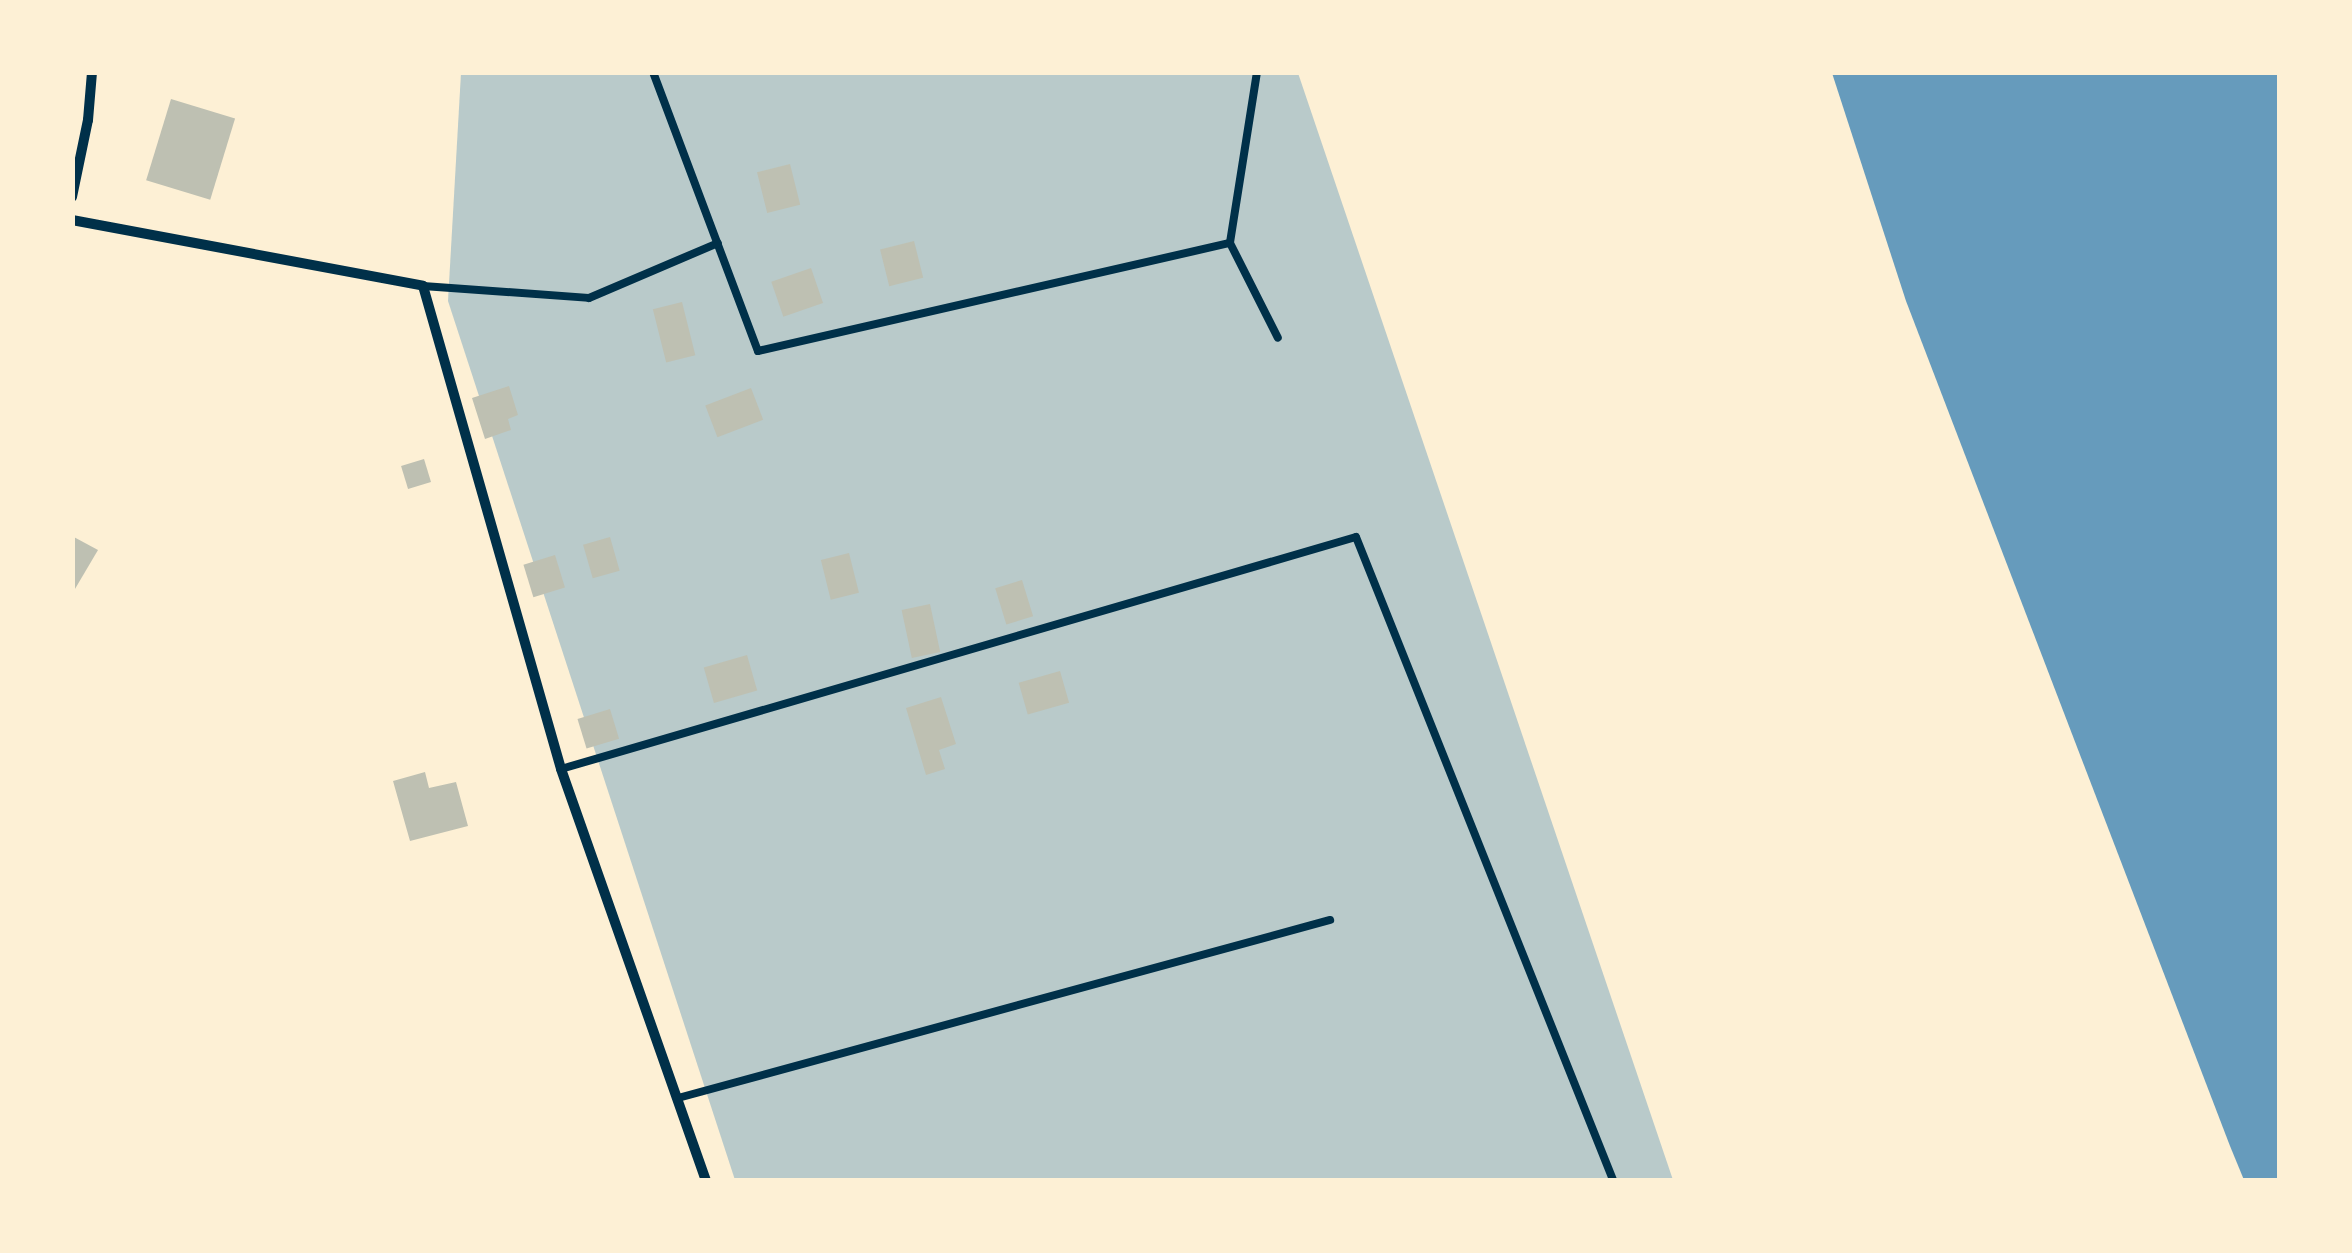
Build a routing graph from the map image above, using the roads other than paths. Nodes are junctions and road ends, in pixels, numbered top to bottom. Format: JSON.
{"nodes":[{"id":1,"x":92,"y":72,"type":"edge"},
{"id":2,"x":653,"y":72,"type":"edge"},
{"id":3,"x":1257,"y":72,"type":"edge"},
{"id":4,"x":72,"y":197,"type":"edge"},
{"id":5,"x":72,"y":220,"type":"edge"},
{"id":6,"x":1230,"y":242,"type":"junction"},
{"id":7,"x":718,"y":243,"type":"junction"},
{"id":8,"x":423,"y":286,"type":"junction"},
{"id":9,"x":1278,"y":338,"type":"dead end"},
{"id":10,"x":561,"y":769,"type":"junction"},
{"id":11,"x":1330,"y":920,"type":"dead end"},
{"id":12,"x":678,"y":1098,"type":"junction"},
{"id":13,"x":706,"y":1180,"type":"edge"},
{"id":14,"x":1613,"y":1180,"type":"edge"}],
"edges":[{"from":1,"to":4,"type":"street"},
{"from":2,"to":7,"type":"lane"},
{"from":3,"to":6,"type":"lane"},
{"from":5,"to":8,"type":"street"},
{"from":6,"to":7,"type":"lane"},
{"from":6,"to":9,"type":"lane"},
{"from":7,"to":8,"type":"lane"},
{"from":8,"to":10,"type":"street"},
{"from":10,"to":12,"type":"street"},
{"from":10,"to":14,"type":"lane"},
{"from":11,"to":12,"type":"lane"},
{"from":12,"to":13,"type":"street"}]}
